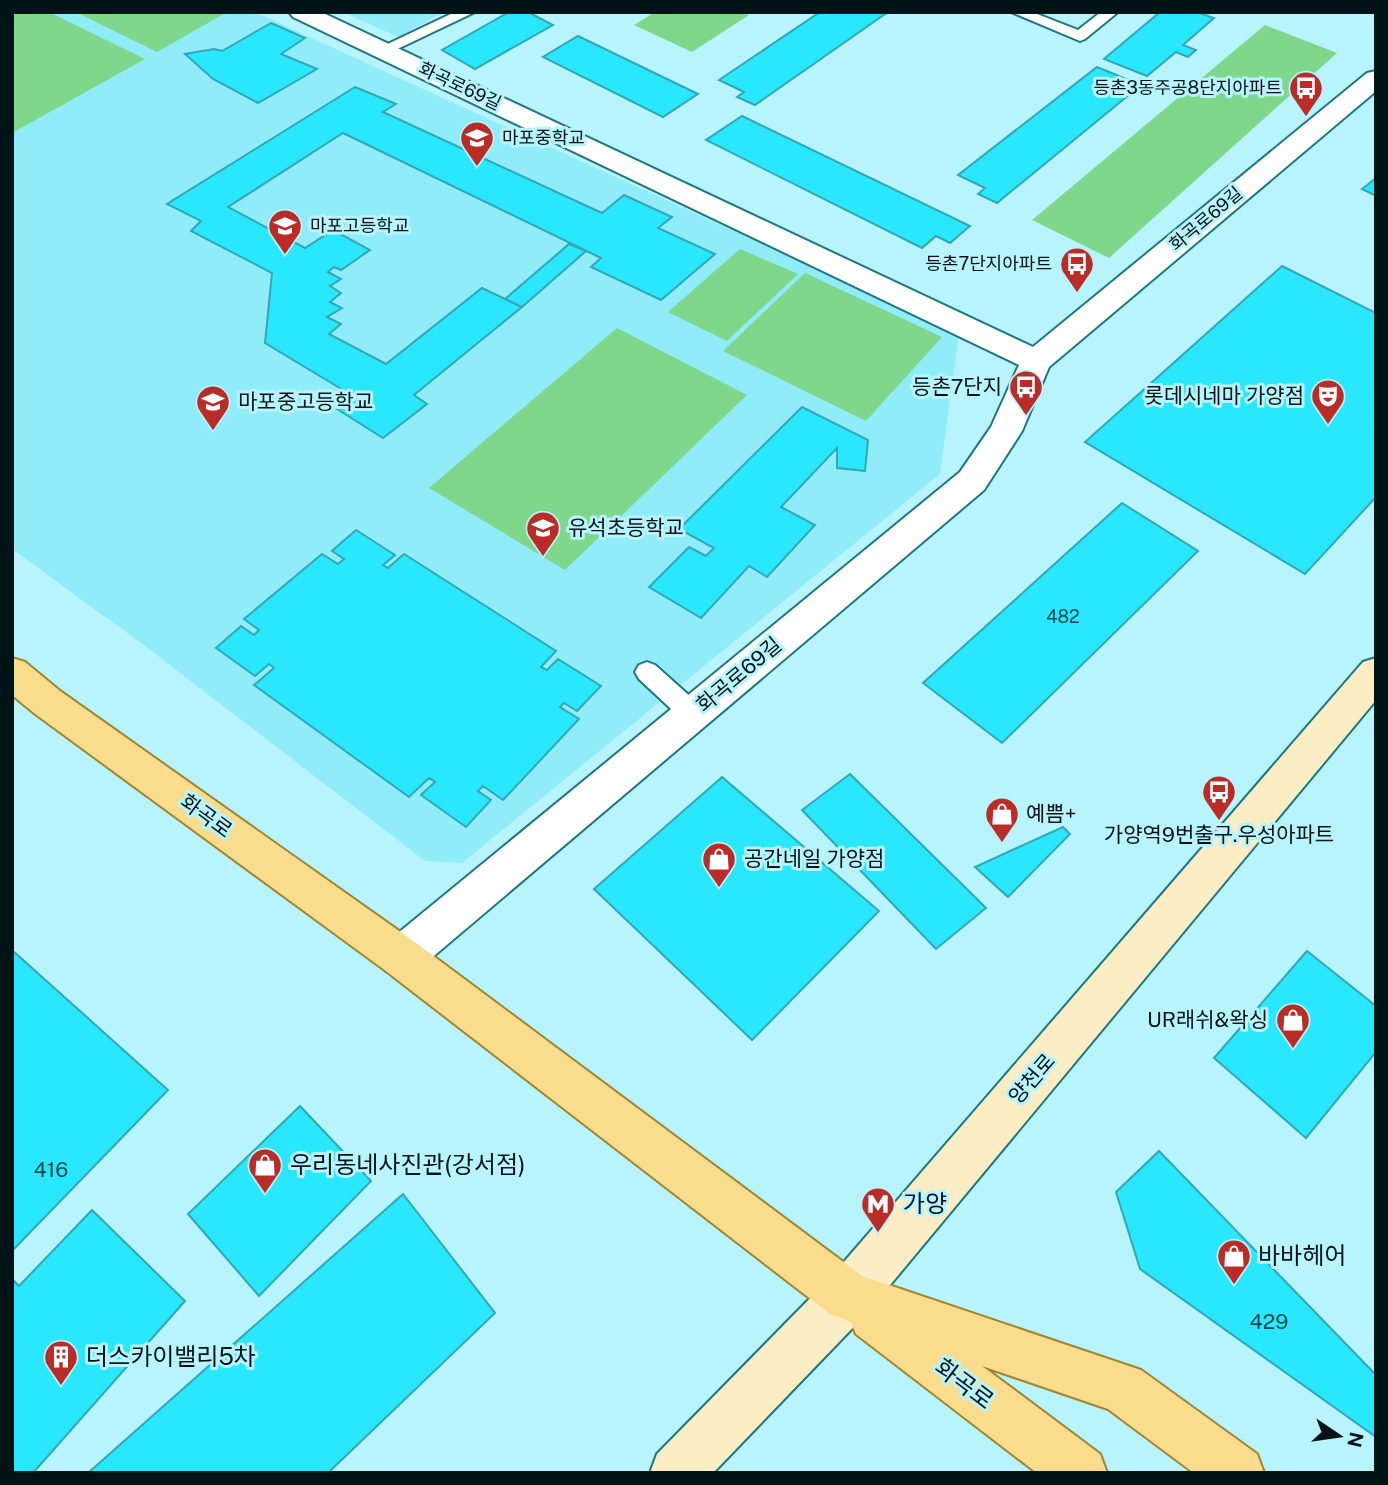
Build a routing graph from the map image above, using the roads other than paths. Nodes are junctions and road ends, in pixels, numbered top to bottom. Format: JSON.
{"nodes":[{"id":1,"x":301,"y":12,"type":"edge"},
{"id":2,"x":468,"y":12,"type":"edge"},
{"id":3,"x":1018,"y":12,"type":"edge"},
{"id":4,"x":1111,"y":12,"type":"edge"},
{"id":5,"x":383,"y":50,"type":"junction"},
{"id":6,"x":1376,"y":78,"type":"edge"},
{"id":7,"x":1035,"y":361,"type":"junction"},
{"id":8,"x":12,"y":673,"type":"edge"},
{"id":9,"x":647,"y":673,"type":"dead end"},
{"id":10,"x":1376,"y":673,"type":"edge"},
{"id":11,"x":693,"y":713,"type":"junction"},
{"id":12,"x":401,"y":957,"type":"junction"},
{"id":13,"x":848,"y":1296,"type":"junction"},
{"id":14,"x":676,"y":1473,"type":"edge"},
{"id":15,"x":1081,"y":1473,"type":"edge"},
{"id":16,"x":1238,"y":1473,"type":"edge"}],
"edges":[{"from":1,"to":5,"type":"street","name":"화곡로69길"},
{"from":2,"to":5,"type":"lane"},
{"from":3,"to":4,"type":"lane"},
{"from":5,"to":7,"type":"street","name":"화곡로69길"},
{"from":6,"to":7,"type":"street","name":"화곡로69길"},
{"from":7,"to":11,"type":"street","name":"화곡로69길"},
{"from":8,"to":12,"type":"main road","name":"화곡로"},
{"from":9,"to":11,"type":"lane"},
{"from":10,"to":13,"type":"main road","name":"양천로"},
{"from":11,"to":12,"type":"street","name":"화곡로69길"},
{"from":12,"to":13,"type":"main road","name":"화곡로"},
{"from":13,"to":14,"type":"main road","name":"양천로"},
{"from":13,"to":15,"type":"main road","name":"화곡로"},
{"from":13,"to":16,"type":"main road"}]}
